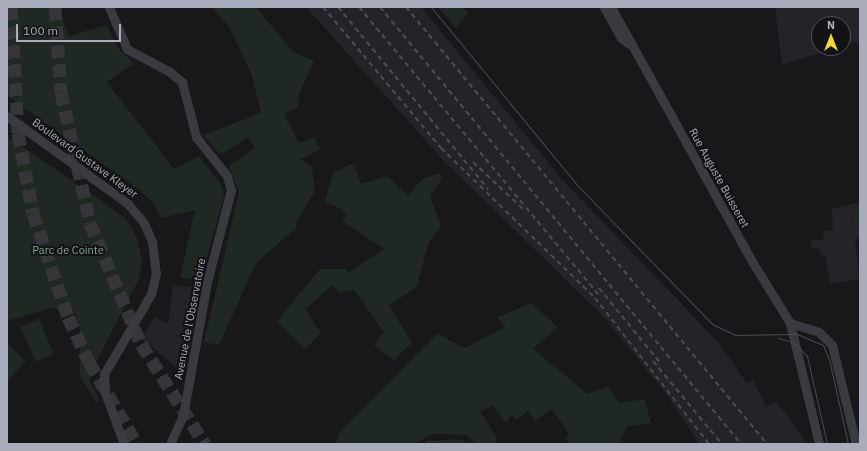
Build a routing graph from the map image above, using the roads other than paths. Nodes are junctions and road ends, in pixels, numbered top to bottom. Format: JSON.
{"nodes":[{"id":1,"x":109,"y":7,"type":"edge"},
{"id":2,"x":604,"y":7,"type":"edge"},
{"id":3,"x":611,"y":7,"type":"edge"},
{"id":4,"x":629,"y":44,"type":"junction"},
{"id":5,"x":7,"y":116,"type":"edge"},
{"id":6,"x":790,"y":323,"type":"junction"},
{"id":7,"x":856,"y":443,"type":"edge"},
{"id":8,"x":124,"y":444,"type":"edge"},
{"id":9,"x":170,"y":444,"type":"edge"},
{"id":10,"x":819,"y":444,"type":"edge"}],
"edges":[{"from":1,"to":9,"type":"street","name":"Avenue de l'Observatoire"},
{"from":2,"to":4,"type":"street"},
{"from":3,"to":4,"type":"street"},
{"from":4,"to":6,"type":"street","name":"Rue Auguste Buisseret"},
{"from":5,"to":8,"type":"street","name":"Boulevard Gustave Kleyer"},
{"from":6,"to":7,"type":"street"},
{"from":6,"to":10,"type":"street","name":"Rue Auguste Buisseret"}]}
